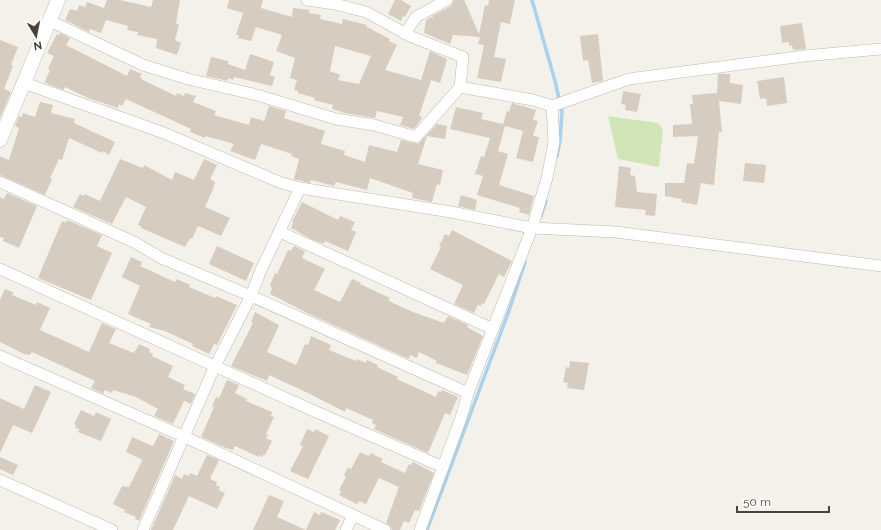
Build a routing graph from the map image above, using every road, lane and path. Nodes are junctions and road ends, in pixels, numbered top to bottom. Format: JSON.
{"nodes":[{"id":1,"x":58,"y":0,"type":"edge"},
{"id":2,"x":307,"y":0,"type":"edge"},
{"id":3,"x":447,"y":0,"type":"edge"},
{"id":4,"x":50,"y":21,"type":"junction"},
{"id":5,"x":406,"y":34,"type":"junction"},
{"id":6,"x":881,"y":49,"type":"edge"},
{"id":7,"x":24,"y":84,"type":"junction"},
{"id":8,"x":460,"y":87,"type":"junction"},
{"id":9,"x":552,"y":106,"type":"junction"},
{"id":10,"x":0,"y":140,"type":"edge"},
{"id":11,"x":0,"y":182,"type":"edge"},
{"id":12,"x":300,"y":188,"type":"junction"},
{"id":13,"x":532,"y":228,"type":"junction"},
{"id":14,"x":280,"y":232,"type":"junction"},
{"id":15,"x":881,"y":266,"type":"edge"},
{"id":16,"x":0,"y":269,"type":"edge"},
{"id":17,"x":251,"y":296,"type":"junction"},
{"id":18,"x":493,"y":329,"type":"junction"},
{"id":19,"x":0,"y":356,"type":"edge"},
{"id":20,"x":215,"y":366,"type":"junction"},
{"id":21,"x":468,"y":393,"type":"junction"},
{"id":22,"x":185,"y":437,"type":"junction"},
{"id":23,"x":443,"y":467,"type":"junction"},
{"id":24,"x":0,"y":480,"type":"edge"},
{"id":25,"x":353,"y":515,"type":"junction"},
{"id":26,"x":112,"y":530,"type":"edge"},
{"id":27,"x":143,"y":530,"type":"edge"},
{"id":28,"x":346,"y":530,"type":"edge"},
{"id":29,"x":385,"y":530,"type":"edge"},
{"id":30,"x":420,"y":530,"type":"edge"}],
"edges":[{"from":1,"to":4,"type":"street"},
{"from":2,"to":5,"type":"street"},
{"from":3,"to":5,"type":"street"},
{"from":4,"to":7,"type":"street"},
{"from":4,"to":8,"type":"street"},
{"from":5,"to":8,"type":"street"},
{"from":6,"to":9,"type":"street"},
{"from":7,"to":10,"type":"street"},
{"from":7,"to":12,"type":"street"},
{"from":8,"to":9,"type":"street"},
{"from":9,"to":13,"type":"street"},
{"from":11,"to":17,"type":"street"},
{"from":12,"to":13,"type":"street"},
{"from":12,"to":14,"type":"street"},
{"from":13,"to":15,"type":"street"},
{"from":13,"to":18,"type":"street"},
{"from":14,"to":17,"type":"street"},
{"from":14,"to":18,"type":"street"},
{"from":16,"to":20,"type":"street"},
{"from":17,"to":20,"type":"street"},
{"from":17,"to":21,"type":"street"},
{"from":18,"to":21,"type":"street"},
{"from":19,"to":22,"type":"street"},
{"from":20,"to":22,"type":"street"},
{"from":20,"to":23,"type":"street"},
{"from":21,"to":23,"type":"street"},
{"from":22,"to":25,"type":"street"},
{"from":22,"to":27,"type":"street"},
{"from":23,"to":30,"type":"street"},
{"from":24,"to":26,"type":"street"},
{"from":25,"to":28,"type":"street"},
{"from":25,"to":29,"type":"street"}]}
